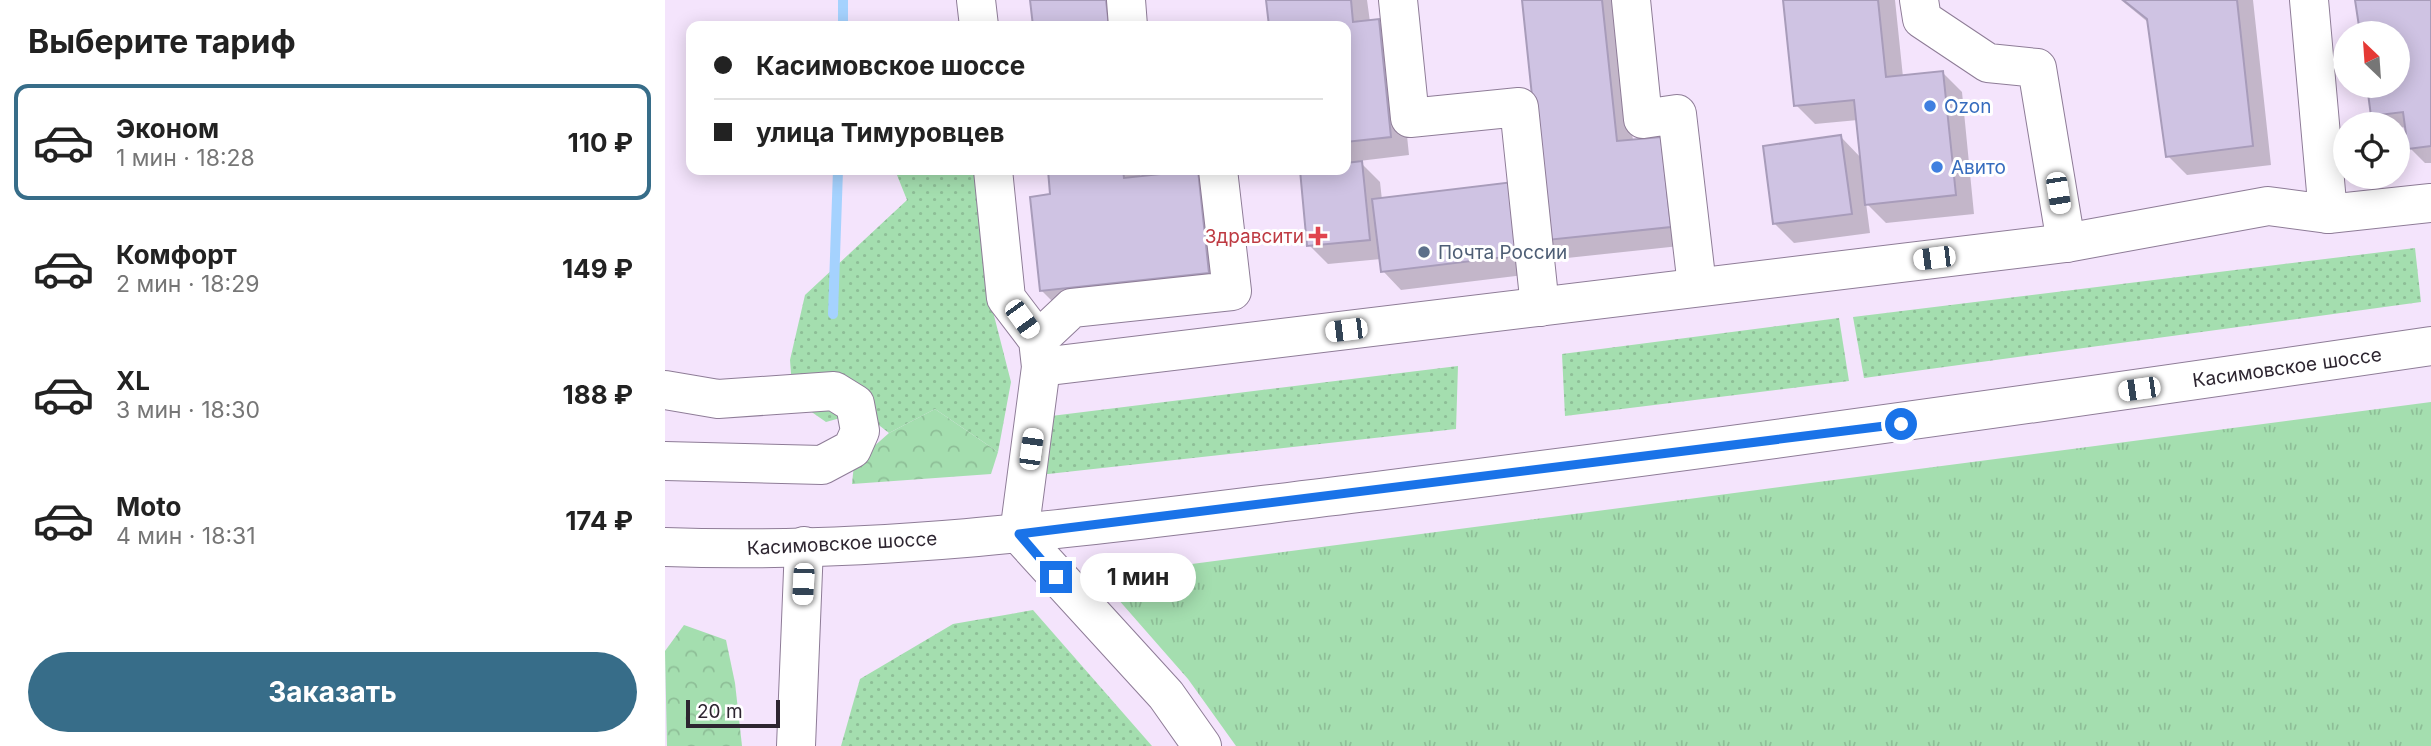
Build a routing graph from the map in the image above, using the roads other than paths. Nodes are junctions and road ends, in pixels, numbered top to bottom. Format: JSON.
{"nodes":[{"id":1,"x":976,"y":0,"type":"edge"},
{"id":2,"x":1126,"y":0,"type":"edge"},
{"id":3,"x":1398,"y":0,"type":"edge"},
{"id":4,"x":1631,"y":0,"type":"edge"},
{"id":5,"x":1919,"y":0,"type":"edge"},
{"id":6,"x":2309,"y":0,"type":"edge"},
{"id":7,"x":978,"y":21,"type":"edge"},
{"id":8,"x":1128,"y":21,"type":"edge"},
{"id":9,"x":994,"y":175,"type":"edge"},
{"id":10,"x":1219,"y":175,"type":"edge"},
{"id":11,"x":2431,"y":203,"type":"edge"},
{"id":12,"x":2328,"y":214,"type":"junction"},
{"id":13,"x":2066,"y":243,"type":"junction"},
{"id":14,"x":1697,"y":286,"type":"junction"},
{"id":15,"x":1540,"y":307,"type":"junction"},
{"id":16,"x":2431,"y":346,"type":"edge"},
{"id":17,"x":1039,"y":354,"type":"junction"},
{"id":18,"x":665,"y":390,"type":"edge"},
{"id":19,"x":665,"y":461,"type":"edge"},
{"id":20,"x":1019,"y":534,"type":"junction"},
{"id":21,"x":804,"y":546,"type":"junction"},
{"id":22,"x":665,"y":547,"type":"edge"},
{"id":23,"x":796,"y":746,"type":"edge"},
{"id":24,"x":1202,"y":746,"type":"edge"}],
"edges":[{"from":1,"to":7,"type":"main road"},
{"from":2,"to":8,"type":"main road"},
{"from":3,"to":15,"type":"main road"},
{"from":4,"to":14,"type":"main road"},
{"from":5,"to":13,"type":"main road"},
{"from":6,"to":12,"type":"main road"},
{"from":9,"to":17,"type":"main road"},
{"from":10,"to":17,"type":"main road"},
{"from":11,"to":12,"type":"main road"},
{"from":12,"to":13,"type":"main road"},
{"from":13,"to":14,"type":"main road"},
{"from":14,"to":15,"type":"main road"},
{"from":15,"to":17,"type":"main road"},
{"from":16,"to":20,"type":"main road","name":"Касимовское шоссе"},
{"from":17,"to":20,"type":"main road"},
{"from":18,"to":19,"type":"main road"},
{"from":20,"to":21,"type":"main road","name":"Касимовское шоссе"},
{"from":20,"to":24,"type":"main road"},
{"from":21,"to":22,"type":"main road","name":"Касимовское шоссе"},
{"from":21,"to":23,"type":"main road"}]}
